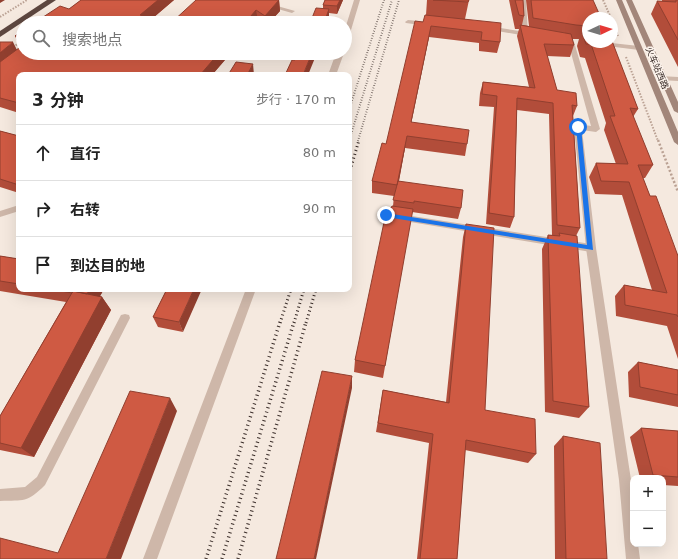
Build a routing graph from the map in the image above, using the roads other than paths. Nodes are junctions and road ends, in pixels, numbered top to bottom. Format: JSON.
{"nodes":[{"id":1,"x":37,"y":0,"type":"edge"},
{"id":2,"x":52,"y":0,"type":"edge"},
{"id":3,"x":249,"y":0,"type":"edge"},
{"id":4,"x":357,"y":0,"type":"edge"},
{"id":5,"x":523,"y":0,"type":"edge"},
{"id":6,"x":619,"y":0,"type":"edge"},
{"id":7,"x":629,"y":0,"type":"edge"},
{"id":8,"x":292,"y":10,"type":"dead end"},
{"id":9,"x":28,"y":16,"type":"edge"},
{"id":10,"x":352,"y":17,"type":"edge"},
{"id":11,"x":408,"y":22,"type":"dead end"},
{"id":12,"x":16,"y":24,"type":"edge"},
{"id":13,"x":437,"y":24,"type":"edge"},
{"id":14,"x":0,"y":26,"type":"edge"},
{"id":15,"x":480,"y":28,"type":"edge"},
{"id":16,"x":525,"y":34,"type":"junction"},
{"id":17,"x":0,"y":35,"type":"edge"},
{"id":18,"x":540,"y":36,"type":"edge"},
{"id":19,"x":571,"y":41,"type":"edge"},
{"id":20,"x":618,"y":46,"type":"edge"},
{"id":21,"x":639,"y":48,"type":"junction"},
{"id":22,"x":337,"y":60,"type":"edge"},
{"id":23,"x":333,"y":72,"type":"edge"},
{"id":24,"x":664,"y":78,"type":"junction"},
{"id":25,"x":678,"y":79,"type":"edge"},
{"id":26,"x":678,"y":111,"type":"edge"},
{"id":27,"x":678,"y":142,"type":"edge"},
{"id":28,"x":16,"y":209,"type":"edge"},
{"id":29,"x":0,"y":214,"type":"edge"},
{"id":30,"x":386,"y":215,"type":"edge"},
{"id":31,"x":591,"y":248,"type":"junction"},
{"id":32,"x":251,"y":292,"type":"edge"},
{"id":33,"x":125,"y":318,"type":"dead end"},
{"id":34,"x":0,"y":495,"type":"edge"},
{"id":35,"x":150,"y":559,"type":"edge"},
{"id":36,"x":632,"y":559,"type":"edge"}],
"edges":[{"from":1,"to":14,"type":"highway"},
{"from":2,"to":9,"type":"highway"},
{"from":3,"to":8,"type":"street"},
{"from":4,"to":10,"type":"street"},
{"from":5,"to":16,"type":"street"},
{"from":6,"to":21,"type":"main road","name":"火车站西路"},
{"from":7,"to":24,"type":"main road","name":"火车站西路"},
{"from":11,"to":13,"type":"street"},
{"from":12,"to":17,"type":"highway"},
{"from":15,"to":16,"type":"street"},
{"from":16,"to":18,"type":"street"},
{"from":19,"to":31,"type":"street"},
{"from":20,"to":21,"type":"street"},
{"from":21,"to":27,"type":"main road","name":"火车站西路"},
{"from":22,"to":23,"type":"street"},
{"from":24,"to":25,"type":"street"},
{"from":24,"to":26,"type":"main road","name":"火车站西路"},
{"from":28,"to":29,"type":"street"},
{"from":30,"to":31,"type":"street"},
{"from":31,"to":36,"type":"street"},
{"from":32,"to":35,"type":"street"},
{"from":33,"to":34,"type":"street"}]}
